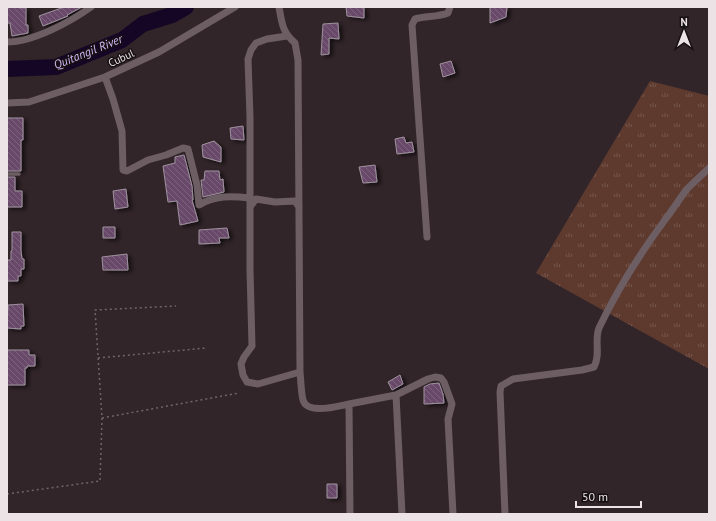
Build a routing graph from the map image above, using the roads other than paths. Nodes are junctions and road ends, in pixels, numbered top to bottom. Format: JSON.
{"nodes":[{"id":1,"x":91,"y":7,"type":"edge"},
{"id":2,"x":235,"y":7,"type":"edge"},
{"id":3,"x":279,"y":7,"type":"edge"},
{"id":4,"x":450,"y":7,"type":"edge"},
{"id":5,"x":287,"y":36,"type":"junction"},
{"id":6,"x":7,"y":42,"type":"edge"},
{"id":7,"x":105,"y":77,"type":"junction"},
{"id":8,"x":7,"y":103,"type":"edge"},
{"id":9,"x":709,"y":168,"type":"edge"},
{"id":10,"x":7,"y":174,"type":"edge"},
{"id":11,"x":19,"y":174,"type":"dead end"},
{"id":12,"x":250,"y":198,"type":"junction"},
{"id":13,"x":250,"y":207,"type":"junction"},
{"id":14,"x":299,"y":207,"type":"junction"},
{"id":15,"x":427,"y":237,"type":"dead end"},
{"id":16,"x":300,"y":372,"type":"junction"},
{"id":17,"x":396,"y":396,"type":"junction"},
{"id":18,"x":349,"y":404,"type":"junction"},
{"id":19,"x":350,"y":514,"type":"edge"},
{"id":20,"x":402,"y":514,"type":"edge"},
{"id":21,"x":453,"y":514,"type":"edge"},
{"id":22,"x":505,"y":514,"type":"edge"}],
"edges":[{"from":1,"to":6,"type":"street"},
{"from":2,"to":7,"type":"street","name":"Cubul"},
{"from":3,"to":5,"type":"street"},
{"from":4,"to":15,"type":"street"},
{"from":5,"to":12,"type":"street"},
{"from":5,"to":14,"type":"street"},
{"from":7,"to":8,"type":"street","name":"Cubul"},
{"from":7,"to":12,"type":"street"},
{"from":9,"to":22,"type":"street"},
{"from":10,"to":11,"type":"lane"},
{"from":12,"to":13,"type":"street"},
{"from":13,"to":14,"type":"street"},
{"from":13,"to":16,"type":"street"},
{"from":14,"to":16,"type":"street"},
{"from":16,"to":18,"type":"street"},
{"from":17,"to":18,"type":"street"},
{"from":17,"to":20,"type":"street"},
{"from":17,"to":21,"type":"street"},
{"from":18,"to":19,"type":"street"}]}
